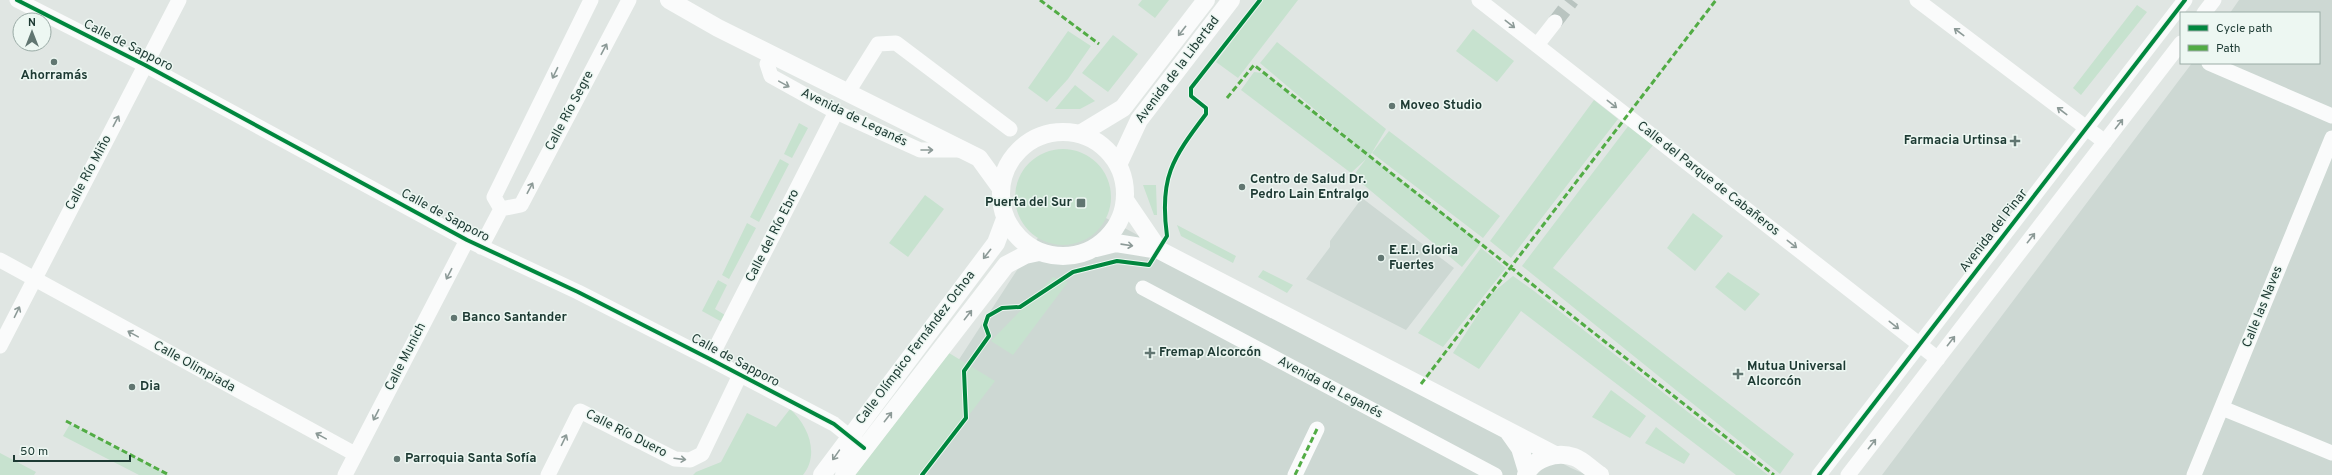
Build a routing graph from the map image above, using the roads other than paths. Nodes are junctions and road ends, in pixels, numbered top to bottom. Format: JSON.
{"nodes":[{"id":1,"x":17,"y":0,"type":"edge"},
{"id":2,"x":179,"y":0,"type":"edge"},
{"id":3,"x":591,"y":0,"type":"edge"},
{"id":4,"x":629,"y":0,"type":"edge"},
{"id":5,"x":669,"y":0,"type":"edge"},
{"id":6,"x":1206,"y":0,"type":"edge"},
{"id":7,"x":1231,"y":0,"type":"edge"},
{"id":8,"x":1479,"y":0,"type":"edge"},
{"id":9,"x":1917,"y":0,"type":"edge"},
{"id":10,"x":2185,"y":0,"type":"edge"},
{"id":11,"x":2214,"y":0,"type":"edge"},
{"id":12,"x":2205,"y":12,"type":"edge"},
{"id":13,"x":1555,"y":22,"type":"tunnel mouth"},
{"id":14,"x":2157,"y":37,"type":"junction"},
{"id":15,"x":1537,"y":45,"type":"junction"},
{"id":16,"x":2179,"y":48,"type":"edge"},
{"id":17,"x":771,"y":55,"type":"junction"},
{"id":18,"x":2211,"y":64,"type":"edge"},
{"id":19,"x":145,"y":65,"type":"junction"},
{"id":20,"x":848,"y":92,"type":"junction"},
{"id":21,"x":836,"y":112,"type":"junction"},
{"id":22,"x":2332,"y":116,"type":"edge"},
{"id":23,"x":2087,"y":128,"type":"junction"},
{"id":24,"x":1010,"y":129,"type":"dead end"},
{"id":25,"x":1080,"y":134,"type":"junction"},
{"id":26,"x":2332,"y":138,"type":"edge"},
{"id":27,"x":2105,"y":142,"type":"junction"},
{"id":28,"x":972,"y":154,"type":"junction"},
{"id":29,"x":1013,"y":155,"type":"junction"},
{"id":30,"x":1118,"y":165,"type":"junction"},
{"id":31,"x":1000,"y":187,"type":"junction"},
{"id":32,"x":1125,"y":200,"type":"junction"},
{"id":33,"x":501,"y":209,"type":"junction"},
{"id":34,"x":1005,"y":220,"type":"junction"},
{"id":35,"x":466,"y":240,"type":"junction"},
{"id":36,"x":481,"y":247,"type":"junction"},
{"id":37,"x":1096,"y":248,"type":"junction"},
{"id":38,"x":1159,"y":250,"type":"junction"},
{"id":39,"x":1039,"y":252,"type":"junction"},
{"id":40,"x":0,"y":260,"type":"edge"},
{"id":41,"x":33,"y":279,"type":"junction"},
{"id":42,"x":1143,"y":288,"type":"dead end"},
{"id":43,"x":1920,"y":345,"type":"junction"},
{"id":44,"x":0,"y":346,"type":"edge"},
{"id":45,"x":710,"y":359,"type":"junction"},
{"id":46,"x":1938,"y":359,"type":"junction"},
{"id":47,"x":740,"y":375,"type":"junction"},
{"id":48,"x":2222,"y":408,"type":"junction"},
{"id":49,"x":1317,"y":429,"type":"dead end"},
{"id":50,"x":1508,"y":430,"type":"junction"},
{"id":51,"x":850,"y":436,"type":"junction"},
{"id":52,"x":864,"y":448,"type":"junction"},
{"id":53,"x":2332,"y":453,"type":"edge"},
{"id":54,"x":355,"y":454,"type":"junction"},
{"id":55,"x":1555,"y":455,"type":"junction"},
{"id":56,"x":1526,"y":473,"type":"edge"},
{"id":57,"x":1594,"y":473,"type":"edge"},
{"id":58,"x":345,"y":475,"type":"edge"},
{"id":59,"x":548,"y":475,"type":"edge"},
{"id":60,"x":822,"y":475,"type":"edge"},
{"id":61,"x":844,"y":475,"type":"edge"},
{"id":62,"x":1295,"y":475,"type":"edge"},
{"id":63,"x":1495,"y":475,"type":"edge"},
{"id":64,"x":1819,"y":475,"type":"edge"},
{"id":65,"x":1848,"y":475,"type":"edge"},
{"id":66,"x":2194,"y":475,"type":"edge"}],
"edges":[{"from":1,"to":19,"type":"street","name":"Calle de Sapporo"},
{"from":2,"to":19,"type":"street","name":"Calle Río Miño"},
{"from":3,"to":33,"type":"street","one_way":true},
{"from":33,"to":4,"type":"street","name":"Calle Río Segre","one_way":true},
{"from":5,"to":17,"type":"street","name":"Avenida de Leganés"},
{"from":6,"to":25,"type":"street","name":"Avenida de la Libertad","one_way":true},
{"from":7,"to":30,"type":"street","name":"Avenida de la Libertad"},
{"from":8,"to":15,"type":"street","name":"Calle del Parque de Cabañeros","one_way":true},
{"from":23,"to":9,"type":"street","one_way":true},
{"from":10,"to":14,"type":"street","name":"Avenida del Pinar"},
{"from":11,"to":12,"type":"street"},
{"from":13,"to":15,"type":"street"},
{"from":14,"to":16,"type":"street"},
{"from":14,"to":23,"type":"street","name":"Avenida del Pinar"},
{"from":15,"to":43,"type":"street","name":"Calle del Parque de Cabañeros","one_way":true},
{"from":27,"to":16,"type":"street","one_way":true},
{"from":17,"to":20,"type":"street","name":"Avenida de Leganés"},
{"from":17,"to":21,"type":"street","name":"Avenida de Leganés","one_way":true},
{"from":18,"to":22,"type":"street"},
{"from":19,"to":35,"type":"street","name":"Calle de Sapporo"},
{"from":41,"to":19,"type":"street","name":"Calle Río Miño","one_way":true},
{"from":20,"to":24,"type":"street"},
{"from":20,"to":28,"type":"street","name":"Avenida de Leganés"},
{"from":21,"to":28,"type":"street","name":"Avenida de Leganés","one_way":true},
{"from":21,"to":45,"type":"street","name":"Calle del Río Ebro"},
{"from":23,"to":27,"type":"street"},
{"from":23,"to":43,"type":"street","name":"Avenida del Pinar"},
{"from":25,"to":29,"type":"street"},
{"from":25,"to":30,"type":"street"},
{"from":26,"to":48,"type":"street","name":"Calle las Naves"},
{"from":46,"to":27,"type":"street","one_way":true},
{"from":28,"to":29,"type":"street","name":"Avenida de Leganés"},
{"from":28,"to":31,"type":"street","name":"Avenida de Leganés"},
{"from":29,"to":31,"type":"street"},
{"from":30,"to":32,"type":"street"},
{"from":31,"to":34,"type":"street"},
{"from":32,"to":37,"type":"street"},
{"from":32,"to":38,"type":"street"},
{"from":33,"to":36,"type":"street"},
{"from":34,"to":39,"type":"street"},
{"from":34,"to":51,"type":"street","name":"Calle Olímpico Fernández Ochoa","one_way":true},
{"from":35,"to":36,"type":"street","name":"Calle de Sapporo"},
{"from":35,"to":54,"type":"street","name":"Calle Munich","one_way":true},
{"from":36,"to":45,"type":"street","name":"Calle de Sapporo"},
{"from":37,"to":38,"type":"street","one_way":true},
{"from":37,"to":39,"type":"street"},
{"from":38,"to":50,"type":"street"},
{"from":52,"to":39,"type":"street","name":"Calle Olímpico Fernández Ochoa","one_way":true},
{"from":40,"to":41,"type":"street","name":"Calle Olimpiada"},
{"from":44,"to":41,"type":"street","name":"Calle Río Miño","one_way":true},
{"from":54,"to":41,"type":"street","name":"Calle Olimpiada","one_way":true},
{"from":42,"to":63,"type":"street","name":"Avenida de Leganés"},
{"from":43,"to":46,"type":"street","name":"Calle del Parque de Cabañeros"},
{"from":43,"to":64,"type":"street","name":"Avenida del Pinar"},
{"from":45,"to":47,"type":"street","name":"Calle de Sapporo"},
{"from":65,"to":46,"type":"street","one_way":true},
{"from":47,"to":51,"type":"street","name":"Calle de Sapporo"},
{"from":59,"to":47,"type":"street","name":"Calle Río Duero","one_way":true},
{"from":48,"to":53,"type":"street"},
{"from":48,"to":66,"type":"street","name":"Calle las Naves"},
{"from":49,"to":62,"type":"street"},
{"from":50,"to":55,"type":"street"},
{"from":50,"to":56,"type":"street"},
{"from":51,"to":52,"type":"street","name":"Calle de Sapporo"},
{"from":51,"to":60,"type":"street","name":"Calle Olímpico Fernández Ochoa","one_way":true},
{"from":52,"to":61,"type":"street","name":"Calle Olímpico Fernández Ochoa"},
{"from":54,"to":58,"type":"street","name":"Calle Munich"},
{"from":55,"to":56,"type":"street"},
{"from":55,"to":57,"type":"street"}]}
